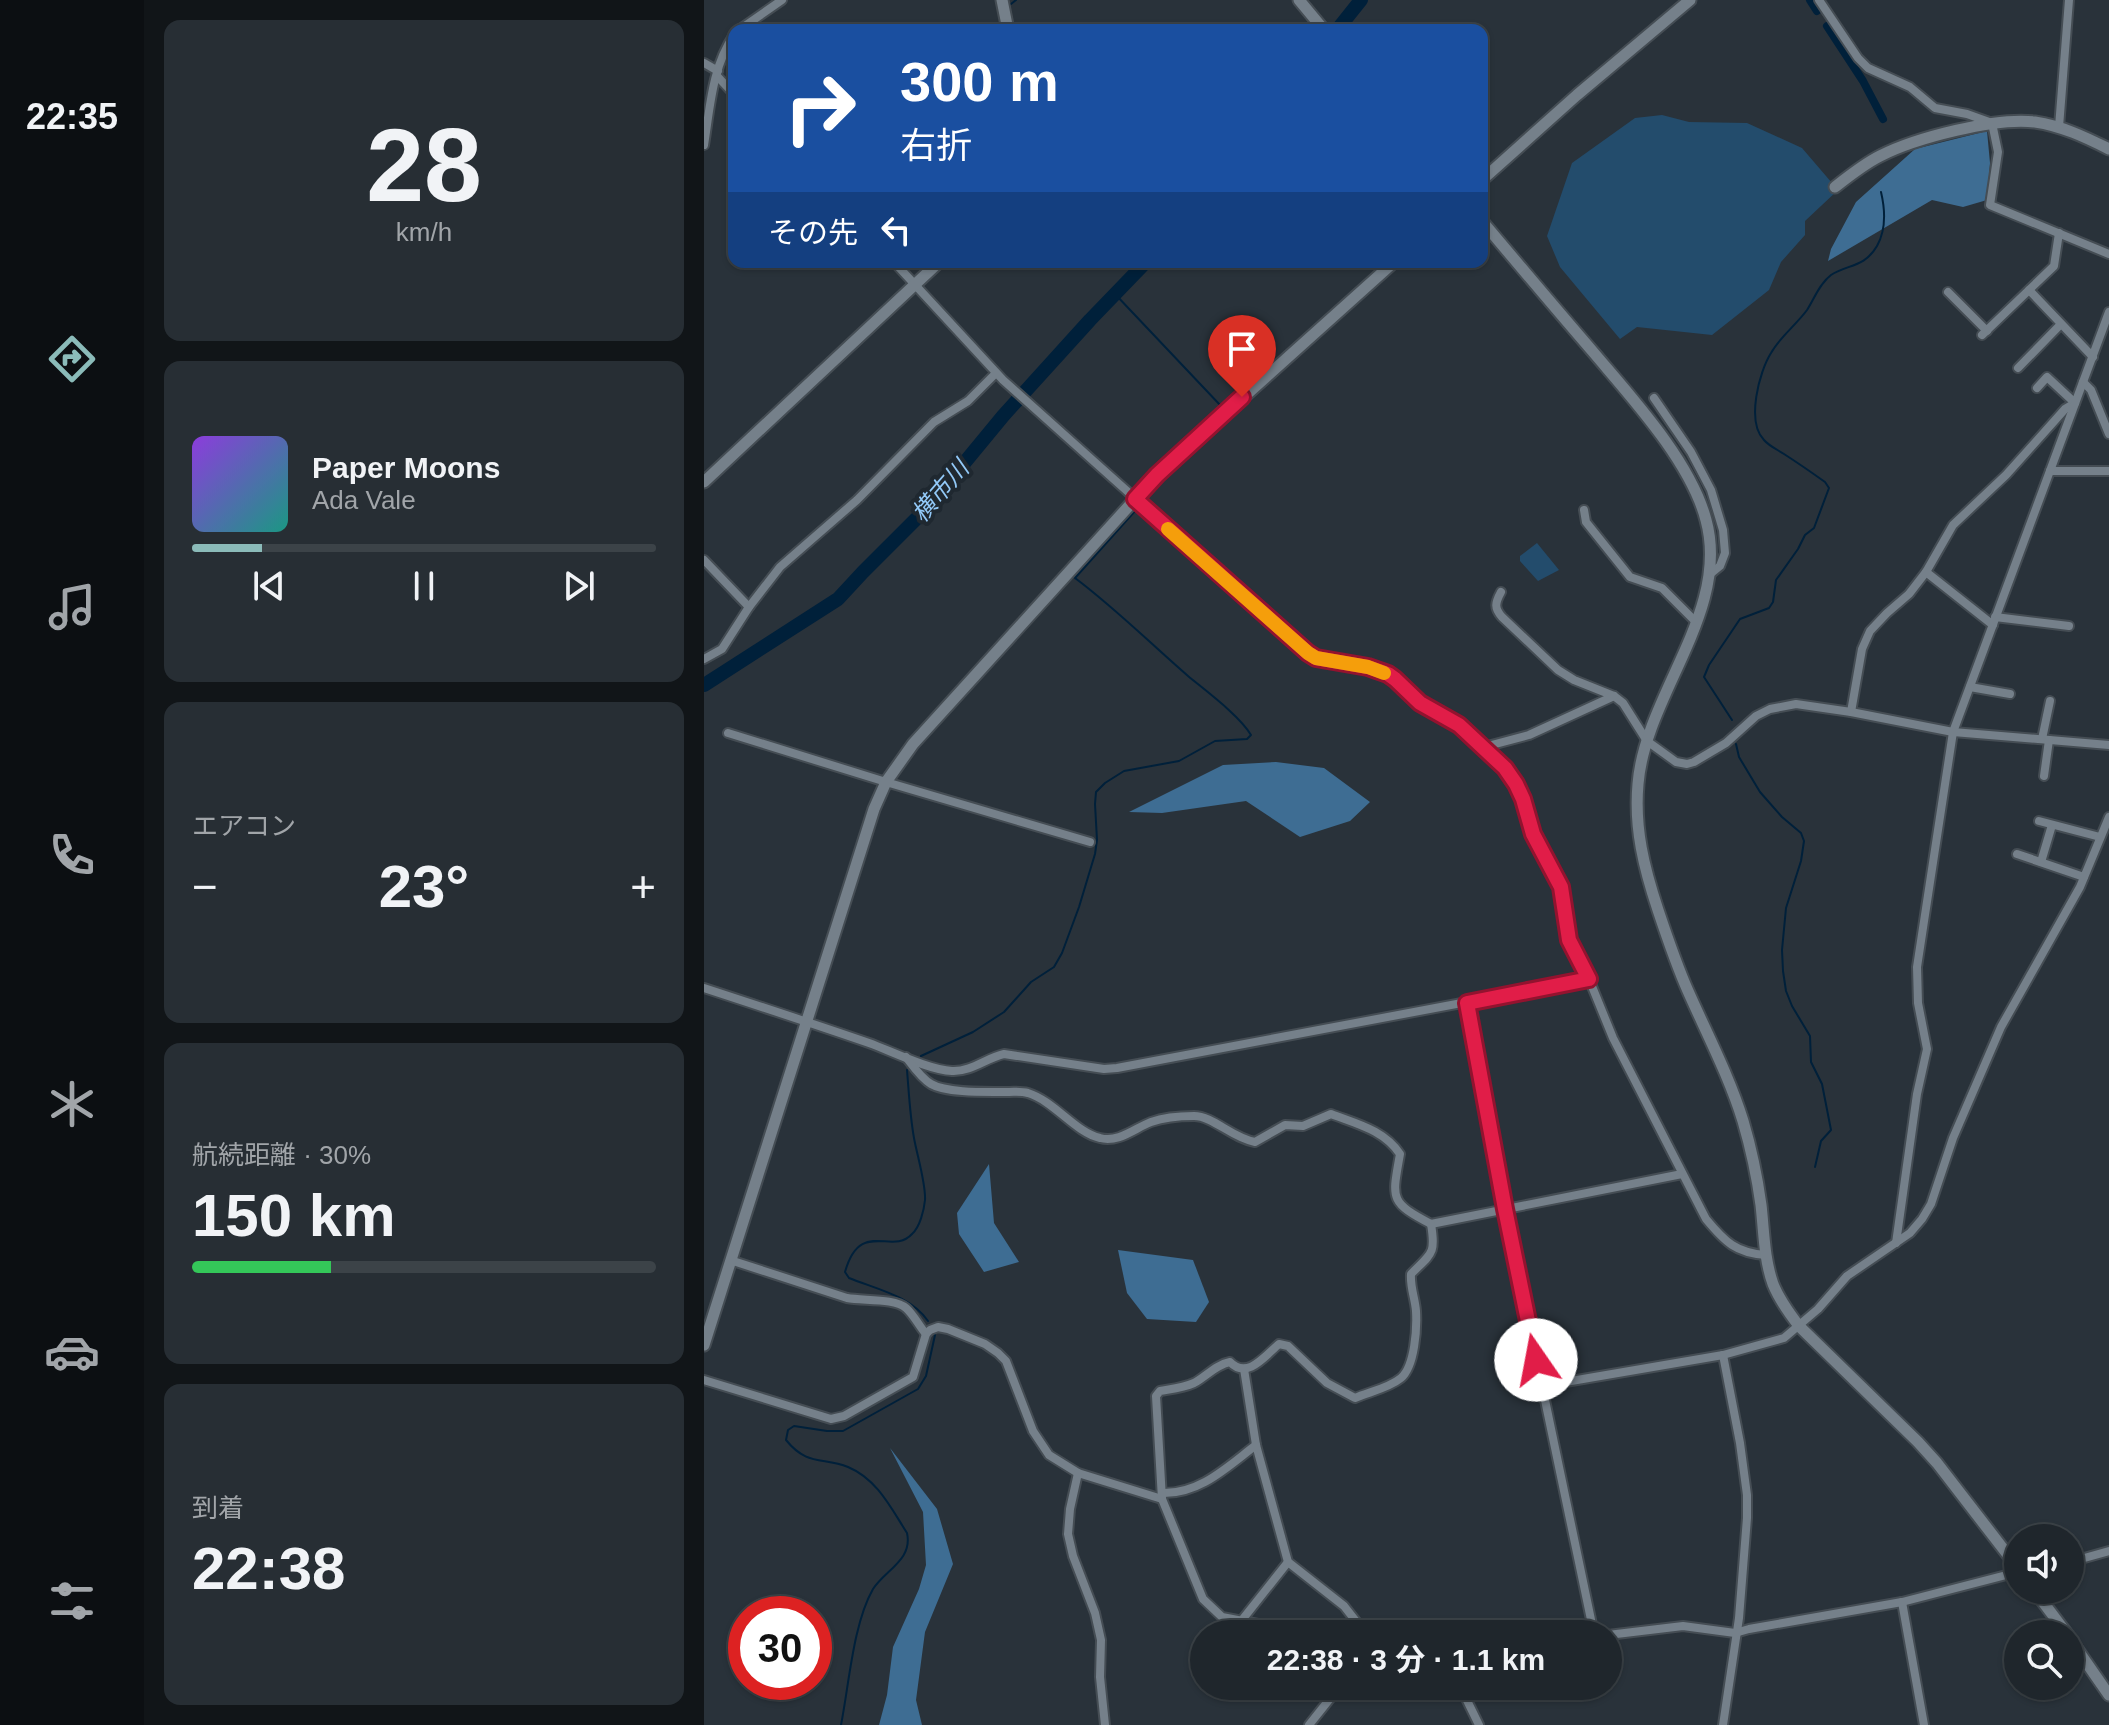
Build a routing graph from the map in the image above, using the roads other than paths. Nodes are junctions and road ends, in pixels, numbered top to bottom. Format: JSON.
{"nodes":[{"id":1,"x":782,"y":0,"type":"edge"},
{"id":2,"x":1002,"y":0,"type":"edge"},
{"id":3,"x":1299,"y":0,"type":"edge"},
{"id":4,"x":1690,"y":0,"type":"edge"},
{"id":5,"x":1819,"y":0,"type":"edge"},
{"id":6,"x":2069,"y":0,"type":"edge"},
{"id":7,"x":748,"y":24,"type":"edge"},
{"id":8,"x":1007,"y":24,"type":"edge"},
{"id":9,"x":1319,"y":24,"type":"edge"},
{"id":10,"x":728,"y":44,"type":"edge"},
{"id":11,"x":704,"y":63,"type":"edge"},
{"id":12,"x":718,"y":74,"type":"junction"},
{"id":13,"x":728,"y":86,"type":"edge"},
{"id":14,"x":707,"y":106,"type":"edge"},
{"id":15,"x":1992,"y":123,"type":"junction"},
{"id":16,"x":2059,"y":127,"type":"junction"},
{"id":17,"x":704,"y":145,"type":"edge"},
{"id":18,"x":2109,"y":149,"type":"edge"},
{"id":19,"x":1488,"y":175,"type":"edge"},
{"id":20,"x":1835,"y":187,"type":"dead end"},
{"id":21,"x":1488,"y":228,"type":"edge"},
{"id":22,"x":2059,"y":233,"type":"junction"},
{"id":23,"x":2109,"y":254,"type":"edge"},
{"id":24,"x":900,"y":268,"type":"edge"},
{"id":25,"x":932,"y":268,"type":"edge"},
{"id":26,"x":1387,"y":268,"type":"edge"},
{"id":27,"x":915,"y":284,"type":"junction"},
{"id":28,"x":2029,"y":290,"type":"junction"},
{"id":29,"x":1948,"y":292,"type":"dead end"},
{"id":30,"x":2109,"y":312,"type":"edge"},
{"id":31,"x":2061,"y":324,"type":"junction"},
{"id":32,"x":2093,"y":357,"type":"junction"},
{"id":33,"x":2018,"y":368,"type":"dead end"},
{"id":34,"x":1000,"y":376,"type":"junction"},
{"id":35,"x":2083,"y":382,"type":"junction"},
{"id":36,"x":2037,"y":388,"type":"dead end"},
{"id":37,"x":1654,"y":398,"type":"dead end"},
{"id":38,"x":2075,"y":403,"type":"junction"},
{"id":39,"x":2109,"y":434,"type":"edge"},
{"id":40,"x":2050,"y":471,"type":"junction"},
{"id":41,"x":2109,"y":471,"type":"edge"},
{"id":42,"x":704,"y":482,"type":"edge"},
{"id":43,"x":1135,"y":499,"type":"junction"},
{"id":44,"x":1584,"y":510,"type":"dead end"},
{"id":45,"x":704,"y":560,"type":"edge"},
{"id":46,"x":1926,"y":572,"type":"junction"},
{"id":47,"x":1709,"y":575,"type":"junction"},
{"id":48,"x":1501,"y":592,"type":"dead end"},
{"id":49,"x":749,"y":607,"type":"junction"},
{"id":50,"x":1994,"y":621,"type":"junction"},
{"id":51,"x":1696,"y":622,"type":"junction"},
{"id":52,"x":2069,"y":626,"type":"dead end"},
{"id":53,"x":704,"y":659,"type":"edge"},
{"id":54,"x":1970,"y":687,"type":"junction"},
{"id":55,"x":2010,"y":694,"type":"dead end"},
{"id":56,"x":1614,"y":696,"type":"junction"},
{"id":57,"x":2050,"y":701,"type":"dead end"},
{"id":58,"x":1851,"y":712,"type":"junction"},
{"id":59,"x":1953,"y":732,"type":"junction"},
{"id":60,"x":728,"y":733,"type":"dead end"},
{"id":61,"x":2045,"y":740,"type":"junction"},
{"id":62,"x":1647,"y":741,"type":"junction"},
{"id":63,"x":2109,"y":745,"type":"edge"},
{"id":64,"x":1484,"y":747,"type":"junction"},
{"id":65,"x":2044,"y":776,"type":"dead end"},
{"id":66,"x":886,"y":782,"type":"junction"},
{"id":67,"x":2109,"y":817,"type":"edge"},
{"id":68,"x":2039,"y":821,"type":"dead end"},
{"id":69,"x":2052,"y":825,"type":"junction"},
{"id":70,"x":2100,"y":837,"type":"junction"},
{"id":71,"x":1090,"y":842,"type":"dead end"},
{"id":72,"x":2017,"y":854,"type":"dead end"},
{"id":73,"x":2041,"y":862,"type":"junction"},
{"id":74,"x":2084,"y":877,"type":"junction"},
{"id":75,"x":1589,"y":979,"type":"junction"},
{"id":76,"x":704,"y":988,"type":"edge"},
{"id":77,"x":1467,"y":1003,"type":"junction"},
{"id":78,"x":807,"y":1021,"type":"junction"},
{"id":79,"x":905,"y":1057,"type":"junction"},
{"id":80,"x":1682,"y":1174,"type":"junction"},
{"id":81,"x":1505,"y":1209,"type":"junction"},
{"id":82,"x":1431,"y":1224,"type":"junction"},
{"id":83,"x":1896,"y":1243,"type":"junction"},
{"id":84,"x":1766,"y":1255,"type":"junction"},
{"id":85,"x":730,"y":1260,"type":"junction"},
{"id":86,"x":1799,"y":1326,"type":"junction"},
{"id":87,"x":926,"y":1334,"type":"junction"},
{"id":88,"x":704,"y":1345,"type":"edge"},
{"id":89,"x":1723,"y":1355,"type":"junction"},
{"id":90,"x":1244,"y":1369,"type":"junction"},
{"id":91,"x":704,"y":1380,"type":"edge"},
{"id":92,"x":1542,"y":1386,"type":"junction"},
{"id":93,"x":1256,"y":1445,"type":"junction"},
{"id":94,"x":1078,"y":1473,"type":"junction"},
{"id":95,"x":1162,"y":1496,"type":"junction"},
{"id":96,"x":2109,"y":1551,"type":"edge"},
{"id":97,"x":2004,"y":1552,"type":"edge"},
{"id":98,"x":2084,"y":1558,"type":"edge"},
{"id":99,"x":1288,"y":1562,"type":"junction"},
{"id":100,"x":2004,"y":1574,"type":"edge"},
{"id":101,"x":1902,"y":1602,"type":"junction"},
{"id":102,"x":1242,"y":1620,"type":"joint"},
{"id":103,"x":1355,"y":1620,"type":"edge"},
{"id":104,"x":1591,"y":1620,"type":"edge"},
{"id":105,"x":1737,"y":1632,"type":"junction"},
{"id":106,"x":1622,"y":1633,"type":"edge"},
{"id":107,"x":2084,"y":1659,"type":"edge"},
{"id":108,"x":2109,"y":1695,"type":"edge"},
{"id":109,"x":1329,"y":1700,"type":"edge"},
{"id":110,"x":1467,"y":1700,"type":"edge"},
{"id":111,"x":1105,"y":1725,"type":"edge"},
{"id":112,"x":1309,"y":1725,"type":"edge"},
{"id":113,"x":1479,"y":1725,"type":"edge"},
{"id":114,"x":1723,"y":1725,"type":"edge"},
{"id":115,"x":1924,"y":1725,"type":"edge"}],
"edges":[{"from":1,"to":7,"type":"street"},
{"from":2,"to":8,"type":"street"},
{"from":3,"to":9,"type":"street"},
{"from":4,"to":19,"type":"street"},
{"from":5,"to":15,"type":"street"},
{"from":6,"to":16,"type":"street"},
{"from":10,"to":12,"type":"street"},
{"from":11,"to":12,"type":"street"},
{"from":12,"to":13,"type":"street"},
{"from":12,"to":14,"type":"street"},
{"from":14,"to":17,"type":"street"},
{"from":15,"to":16,"type":"street"},
{"from":15,"to":20,"type":"street"},
{"from":15,"to":22,"type":"street"},
{"from":16,"to":18,"type":"street"},
{"from":21,"to":47,"type":"street"},
{"from":22,"to":23,"type":"street"},
{"from":22,"to":28,"type":"street"},
{"from":24,"to":27,"type":"street"},
{"from":25,"to":27,"type":"street"},
{"from":26,"to":43,"type":"street"},
{"from":27,"to":34,"type":"street"},
{"from":27,"to":42,"type":"street"},
{"from":28,"to":29,"type":"street"},
{"from":28,"to":31,"type":"street"},
{"from":30,"to":32,"type":"street"},
{"from":31,"to":32,"type":"street"},
{"from":31,"to":33,"type":"street"},
{"from":32,"to":35,"type":"street"},
{"from":34,"to":43,"type":"street"},
{"from":34,"to":49,"type":"street"},
{"from":35,"to":38,"type":"street"},
{"from":35,"to":39,"type":"street"},
{"from":36,"to":38,"type":"street"},
{"from":37,"to":47,"type":"street"},
{"from":38,"to":40,"type":"street"},
{"from":38,"to":46,"type":"street"},
{"from":40,"to":41,"type":"street"},
{"from":40,"to":50,"type":"street"},
{"from":43,"to":64,"type":"street"},
{"from":43,"to":66,"type":"street"},
{"from":44,"to":51,"type":"street"},
{"from":45,"to":49,"type":"street"},
{"from":46,"to":50,"type":"street"},
{"from":46,"to":58,"type":"street"},
{"from":47,"to":51,"type":"street"},
{"from":48,"to":56,"type":"street"},
{"from":49,"to":53,"type":"street"},
{"from":50,"to":52,"type":"street"},
{"from":50,"to":54,"type":"street"},
{"from":51,"to":62,"type":"street"},
{"from":54,"to":55,"type":"street"},
{"from":54,"to":59,"type":"street"},
{"from":56,"to":62,"type":"street"},
{"from":56,"to":64,"type":"street"},
{"from":57,"to":61,"type":"street"},
{"from":58,"to":59,"type":"street"},
{"from":58,"to":62,"type":"street"},
{"from":59,"to":61,"type":"street"},
{"from":59,"to":83,"type":"street"},
{"from":60,"to":66,"type":"street"},
{"from":61,"to":63,"type":"street"},
{"from":61,"to":65,"type":"street"},
{"from":62,"to":84,"type":"street"},
{"from":64,"to":75,"type":"street"},
{"from":66,"to":71,"type":"street"},
{"from":66,"to":78,"type":"street"},
{"from":67,"to":70,"type":"street"},
{"from":68,"to":69,"type":"street"},
{"from":69,"to":70,"type":"street"},
{"from":69,"to":73,"type":"street"},
{"from":70,"to":74,"type":"street"},
{"from":72,"to":73,"type":"street"},
{"from":73,"to":74,"type":"street"},
{"from":74,"to":83,"type":"street"},
{"from":75,"to":77,"type":"street"},
{"from":75,"to":80,"type":"street"},
{"from":76,"to":78,"type":"street"},
{"from":77,"to":79,"type":"street"},
{"from":77,"to":81,"type":"street"},
{"from":78,"to":79,"type":"street"},
{"from":78,"to":85,"type":"street"},
{"from":79,"to":82,"type":"street"},
{"from":80,"to":81,"type":"street"},
{"from":80,"to":84,"type":"street"},
{"from":81,"to":82,"type":"street"},
{"from":81,"to":92,"type":"street"},
{"from":82,"to":90,"type":"street"},
{"from":83,"to":86,"type":"street"},
{"from":84,"to":86,"type":"street"},
{"from":85,"to":87,"type":"street"},
{"from":85,"to":88,"type":"street"},
{"from":86,"to":89,"type":"street"},
{"from":86,"to":97,"type":"street"},
{"from":87,"to":91,"type":"street"},
{"from":87,"to":94,"type":"street"},
{"from":89,"to":92,"type":"street"},
{"from":89,"to":105,"type":"street"},
{"from":90,"to":93,"type":"street"},
{"from":90,"to":95,"type":"street"},
{"from":92,"to":104,"type":"street"},
{"from":93,"to":95,"type":"street"},
{"from":93,"to":99,"type":"street"},
{"from":94,"to":95,"type":"street"},
{"from":94,"to":111,"type":"street"},
{"from":95,"to":102,"type":"street"},
{"from":96,"to":98,"type":"street"},
{"from":99,"to":102,"type":"street"},
{"from":99,"to":103,"type":"street"},
{"from":100,"to":101,"type":"street"},
{"from":101,"to":105,"type":"street"},
{"from":101,"to":115,"type":"street"},
{"from":105,"to":106,"type":"street"},
{"from":105,"to":114,"type":"street"},
{"from":107,"to":108,"type":"street"},
{"from":109,"to":112,"type":"street"},
{"from":110,"to":113,"type":"street"}]}
